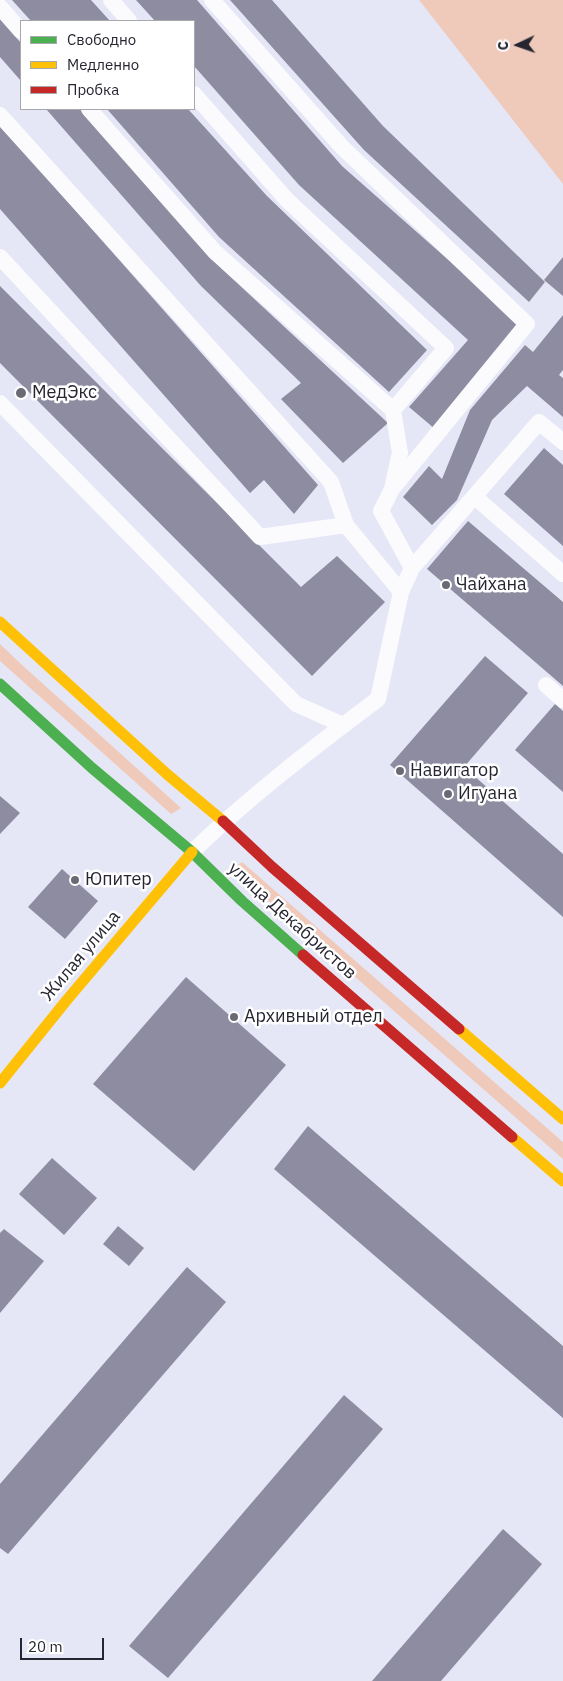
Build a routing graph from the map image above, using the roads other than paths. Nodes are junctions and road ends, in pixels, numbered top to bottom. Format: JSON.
{"nodes":[{"id":1,"x":111,"y":0,"type":"edge"},
{"id":2,"x":212,"y":0,"type":"edge"},
{"id":3,"x":0,"y":7,"type":"edge"},
{"id":4,"x":128,"y":20,"type":"edge"},
{"id":5,"x":20,"y":30,"type":"edge"},
{"id":6,"x":195,"y":95,"type":"edge"},
{"id":7,"x":90,"y":110,"type":"edge"},
{"id":8,"x":0,"y":115,"type":"edge"},
{"id":9,"x":0,"y":257,"type":"edge"},
{"id":10,"x":0,"y":403,"type":"edge"},
{"id":11,"x":392,"y":410,"type":"junction"},
{"id":12,"x":563,"y":442,"type":"edge"},
{"id":13,"x":392,"y":489,"type":"junction"},
{"id":14,"x":475,"y":496,"type":"junction"},
{"id":15,"x":346,"y":524,"type":"junction"},
{"id":16,"x":412,"y":568,"type":"junction"},
{"id":17,"x":563,"y":574,"type":"edge"},
{"id":18,"x":401,"y":592,"type":"junction"},
{"id":19,"x":0,"y":622,"type":"edge"},
{"id":20,"x":0,"y":684,"type":"edge"},
{"id":21,"x":546,"y":685,"type":"dead end"},
{"id":22,"x":563,"y":700,"type":"edge"},
{"id":23,"x":343,"y":725,"type":"junction"},
{"id":24,"x":224,"y":822,"type":"junction"},
{"id":25,"x":192,"y":852,"type":"junction"},
{"id":26,"x":0,"y":1083,"type":"edge"},
{"id":27,"x":563,"y":1119,"type":"edge"},
{"id":28,"x":563,"y":1181,"type":"edge"}],
"edges":[{"from":1,"to":4,"type":"lane"},
{"from":2,"to":13,"type":"lane"},
{"from":3,"to":5,"type":"lane"},
{"from":6,"to":11,"type":"lane"},
{"from":7,"to":11,"type":"lane"},
{"from":8,"to":15,"type":"lane"},
{"from":9,"to":15,"type":"lane"},
{"from":10,"to":23,"type":"lane"},
{"from":11,"to":13,"type":"lane"},
{"from":12,"to":14,"type":"lane"},
{"from":13,"to":16,"type":"lane"},
{"from":14,"to":16,"type":"lane"},
{"from":14,"to":17,"type":"lane"},
{"from":15,"to":18,"type":"lane"},
{"from":16,"to":18,"type":"lane"},
{"from":18,"to":23,"type":"lane"},
{"from":19,"to":24,"type":"street","name":"улица Декабристов"},
{"from":20,"to":25,"type":"street","name":"улица Декабристов"},
{"from":21,"to":22,"type":"lane"},
{"from":23,"to":24,"type":"lane"},
{"from":24,"to":25,"type":"lane"},
{"from":24,"to":27,"type":"street","name":"улица Декабристов"},
{"from":25,"to":26,"type":"street","name":"Жилая улица"},
{"from":25,"to":28,"type":"street","name":"улица Декабристов"}]}
